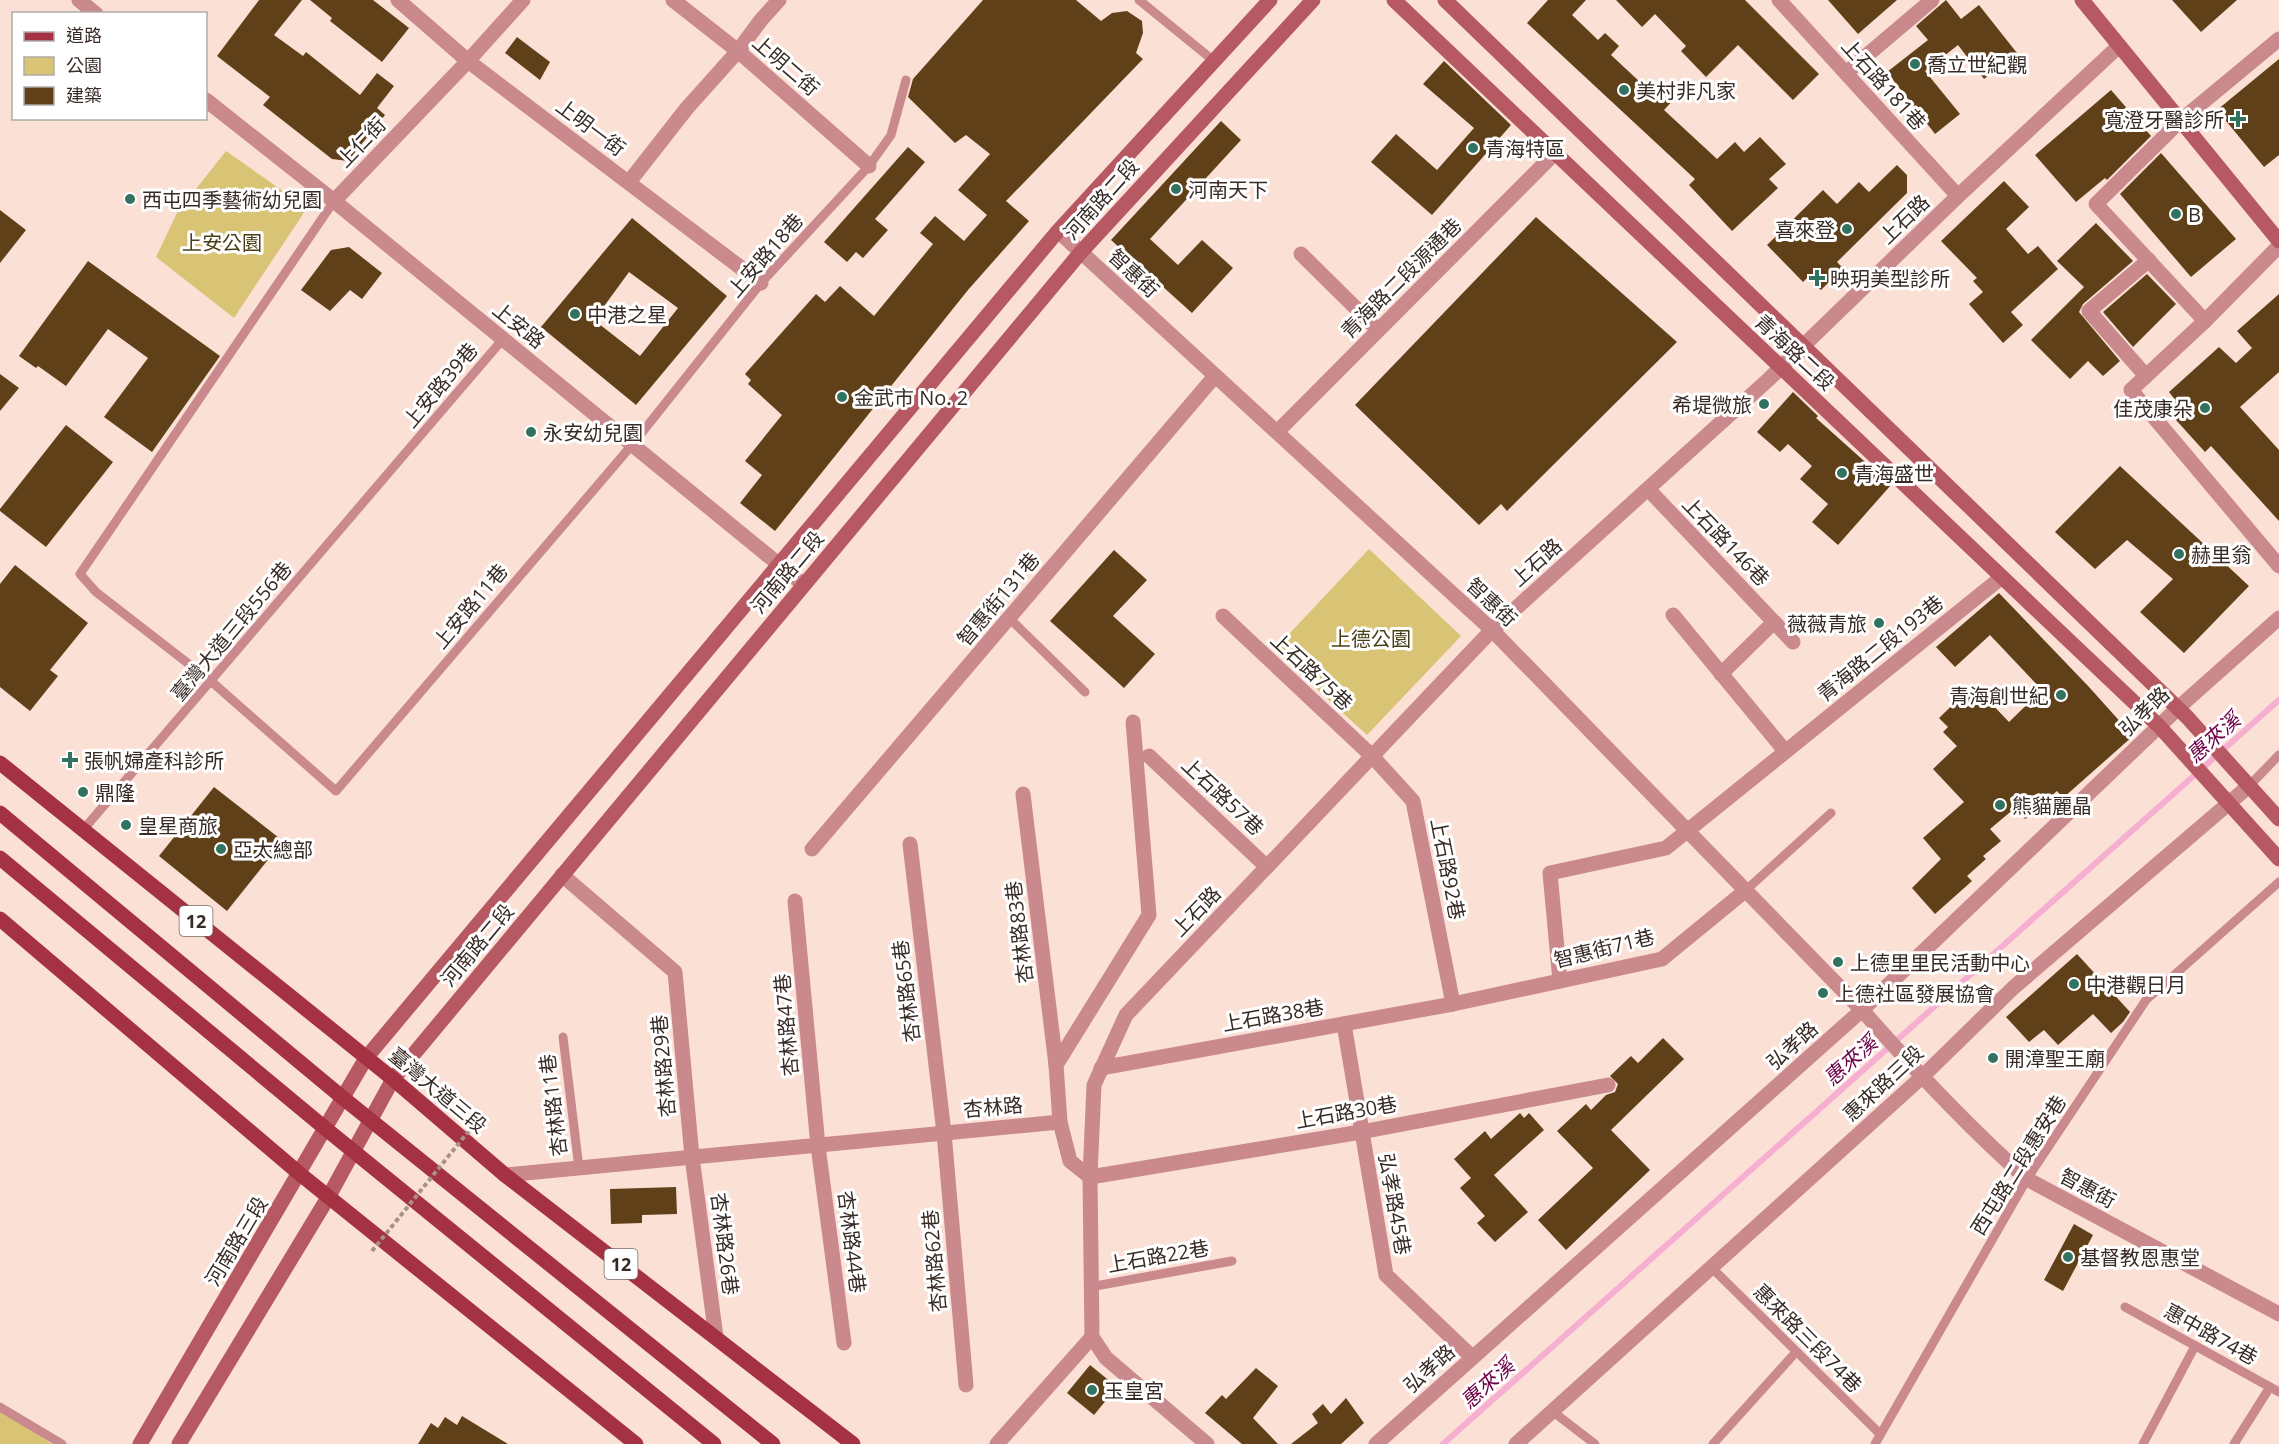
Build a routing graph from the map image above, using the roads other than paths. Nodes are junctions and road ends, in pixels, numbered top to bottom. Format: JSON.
{"nodes":[{"id":1,"x":79,"y":0,"type":"edge"},
{"id":2,"x":398,"y":0,"type":"edge"},
{"id":3,"x":523,"y":0,"type":"edge"},
{"id":4,"x":673,"y":0,"type":"edge"},
{"id":5,"x":779,"y":0,"type":"edge"},
{"id":6,"x":1139,"y":0,"type":"edge"},
{"id":7,"x":1270,"y":0,"type":"edge"},
{"id":8,"x":1313,"y":0,"type":"edge"},
{"id":9,"x":1394,"y":0,"type":"edge"},
{"id":10,"x":1445,"y":0,"type":"edge"},
{"id":11,"x":1779,"y":0,"type":"edge"},
{"id":12,"x":1932,"y":0,"type":"edge"},
{"id":13,"x":2082,"y":0,"type":"edge"},
{"id":14,"x":94,"y":12,"type":"edge"},
{"id":15,"x":2279,"y":39,"type":"edge"},
{"id":16,"x":2119,"y":46,"type":"junction"},
{"id":17,"x":738,"y":51,"type":"junction"},
{"id":18,"x":468,"y":61,"type":"junction"},
{"id":19,"x":1214,"y":61,"type":"junction"},
{"id":20,"x":1846,"y":73,"type":"junction"},
{"id":21,"x":906,"y":80,"type":"dead end"},
{"id":22,"x":207,"y":101,"type":"edge"},
{"id":23,"x":2180,"y":121,"type":"junction"},
{"id":24,"x":1555,"y":153,"type":"junction"},
{"id":25,"x":869,"y":166,"type":"junction"},
{"id":26,"x":629,"y":182,"type":"junction"},
{"id":27,"x":1958,"y":196,"type":"junction"},
{"id":28,"x":334,"y":201,"type":"junction"},
{"id":29,"x":1058,"y":231,"type":"junction"},
{"id":30,"x":2279,"y":241,"type":"edge"},
{"id":31,"x":2279,"y":246,"type":"edge"},
{"id":32,"x":1081,"y":252,"type":"junction"},
{"id":33,"x":1301,"y":254,"type":"dead end"},
{"id":34,"x":2149,"y":260,"type":"junction"},
{"id":35,"x":761,"y":283,"type":"junction"},
{"id":36,"x":2205,"y":321,"type":"junction"},
{"id":37,"x":1378,"y":330,"type":"junction"},
{"id":38,"x":503,"y":339,"type":"junction"},
{"id":39,"x":1803,"y":346,"type":"junction"},
{"id":40,"x":1781,"y":367,"type":"junction"},
{"id":41,"x":1215,"y":376,"type":"junction"},
{"id":42,"x":2146,"y":376,"type":"junction"},
{"id":43,"x":1277,"y":432,"type":"junction"},
{"id":44,"x":632,"y":445,"type":"junction"},
{"id":45,"x":405,"y":454,"type":"joint"},
{"id":46,"x":1648,"y":489,"type":"junction"},
{"id":47,"x":779,"y":564,"type":"junction"},
{"id":48,"x":2279,"y":566,"type":"edge"},
{"id":49,"x":2002,"y":577,"type":"junction"},
{"id":50,"x":804,"y":585,"type":"junction"},
{"id":51,"x":1672,"y":615,"type":"dead end"},
{"id":52,"x":1223,"y":616,"type":"dead end"},
{"id":53,"x":1008,"y":618,"type":"junction"},
{"id":54,"x":2279,"y":618,"type":"edge"},
{"id":55,"x":1774,"y":622,"type":"junction"},
{"id":56,"x":1492,"y":630,"type":"junction"},
{"id":57,"x":1793,"y":642,"type":"dead end"},
{"id":58,"x":1721,"y":674,"type":"junction"},
{"id":59,"x":212,"y":682,"type":"junction"},
{"id":60,"x":1085,"y":692,"type":"dead end"},
{"id":61,"x":2182,"y":712,"type":"junction"},
{"id":62,"x":1133,"y":722,"type":"dead end"},
{"id":63,"x":2163,"y":730,"type":"junction"},
{"id":64,"x":1785,"y":751,"type":"junction"},
{"id":65,"x":2279,"y":755,"type":"edge"},
{"id":66,"x":1149,"y":756,"type":"dead end"},
{"id":67,"x":1372,"y":756,"type":"junction"},
{"id":68,"x":0,"y":763,"type":"edge"},
{"id":69,"x":2249,"y":786,"type":"junction"},
{"id":70,"x":1023,"y":794,"type":"dead end"},
{"id":71,"x":2227,"y":803,"type":"junction"},
{"id":72,"x":0,"y":813,"type":"edge"},
{"id":73,"x":1831,"y":813,"type":"dead end"},
{"id":74,"x":2279,"y":819,"type":"edge"},
{"id":75,"x":83,"y":830,"type":"junction"},
{"id":76,"x":1686,"y":830,"type":"junction"},
{"id":77,"x":910,"y":844,"type":"dead end"},
{"id":78,"x":812,"y":849,"type":"dead end"},
{"id":79,"x":0,"y":858,"type":"edge"},
{"id":80,"x":2279,"y":859,"type":"edge"},
{"id":81,"x":1267,"y":867,"type":"junction"},
{"id":82,"x":562,"y":875,"type":"junction"},
{"id":83,"x":2279,"y":882,"type":"edge"},
{"id":84,"x":1745,"y":891,"type":"junction"},
{"id":85,"x":795,"y":901,"type":"dead end"},
{"id":86,"x":0,"y":919,"type":"edge"},
{"id":87,"x":1560,"y":981,"type":"junction"},
{"id":88,"x":1453,"y":1004,"type":"junction"},
{"id":89,"x":1862,"y":1010,"type":"junction"},
{"id":90,"x":1344,"y":1024,"type":"junction"},
{"id":91,"x":563,"y":1037,"type":"dead end"},
{"id":92,"x":366,"y":1058,"type":"junction"},
{"id":93,"x":1056,"y":1065,"type":"junction"},
{"id":94,"x":1101,"y":1068,"type":"junction"},
{"id":95,"x":1923,"y":1076,"type":"junction"},
{"id":96,"x":393,"y":1079,"type":"junction"},
{"id":97,"x":1608,"y":1085,"type":"dead end"},
{"id":98,"x":343,"y":1098,"type":"junction"},
{"id":99,"x":371,"y":1121,"type":"junction"},
{"id":100,"x":1060,"y":1122,"type":"junction"},
{"id":101,"x":326,"y":1129,"type":"junction"},
{"id":102,"x":1361,"y":1132,"type":"junction"},
{"id":103,"x":944,"y":1133,"type":"junction"},
{"id":104,"x":818,"y":1146,"type":"junction"},
{"id":105,"x":355,"y":1151,"type":"junction"},
{"id":106,"x":692,"y":1157,"type":"junction"},
{"id":107,"x":579,"y":1168,"type":"junction"},
{"id":108,"x":300,"y":1174,"type":"junction"},
{"id":109,"x":505,"y":1175,"type":"junction"},
{"id":110,"x":1090,"y":1177,"type":"junction"},
{"id":111,"x":2027,"y":1179,"type":"junction"},
{"id":112,"x":329,"y":1196,"type":"junction"},
{"id":113,"x":1232,"y":1261,"type":"dead end"},
{"id":114,"x":1712,"y":1267,"type":"junction"},
{"id":115,"x":1090,"y":1287,"type":"junction"},
{"id":116,"x":2125,"y":1307,"type":"dead end"},
{"id":117,"x":2279,"y":1314,"type":"edge"},
{"id":118,"x":716,"y":1337,"type":"junction"},
{"id":119,"x":1092,"y":1337,"type":"junction"},
{"id":120,"x":843,"y":1342,"type":"dead end"},
{"id":121,"x":2195,"y":1346,"type":"junction"},
{"id":122,"x":1796,"y":1352,"type":"junction"},
{"id":123,"x":1472,"y":1358,"type":"junction"},
{"id":124,"x":966,"y":1385,"type":"dead end"},
{"id":125,"x":2270,"y":1387,"type":"junction"},
{"id":126,"x":2279,"y":1392,"type":"edge"},
{"id":127,"x":0,"y":1407,"type":"edge"},
{"id":128,"x":1552,"y":1412,"type":"junction"},
{"id":129,"x":1880,"y":1434,"type":"junction"},
{"id":130,"x":62,"y":1444,"type":"edge"},
{"id":131,"x":140,"y":1444,"type":"edge"},
{"id":132,"x":178,"y":1444,"type":"edge"},
{"id":133,"x":636,"y":1444,"type":"edge"},
{"id":134,"x":714,"y":1444,"type":"edge"},
{"id":135,"x":773,"y":1444,"type":"edge"},
{"id":136,"x":853,"y":1444,"type":"edge"},
{"id":137,"x":997,"y":1444,"type":"edge"},
{"id":138,"x":1207,"y":1444,"type":"edge"},
{"id":139,"x":1376,"y":1444,"type":"edge"},
{"id":140,"x":1516,"y":1444,"type":"edge"},
{"id":141,"x":1595,"y":1444,"type":"edge"},
{"id":142,"x":1713,"y":1444,"type":"edge"},
{"id":143,"x":1875,"y":1444,"type":"edge"},
{"id":144,"x":2143,"y":1444,"type":"edge"},
{"id":145,"x":2234,"y":1444,"type":"edge"}],
"edges":[{"from":1,"to":14,"type":"street"},
{"from":2,"to":18,"type":"street","name":"上明一街"},
{"from":3,"to":18,"type":"street","name":"上仁街"},
{"from":4,"to":17,"type":"street","name":"上明二街"},
{"from":5,"to":17,"type":"street"},
{"from":6,"to":19,"type":"lane"},
{"from":7,"to":19,"type":"street","name":"河南路二段"},
{"from":8,"to":32,"type":"street","name":"河南路二段"},
{"from":9,"to":24,"type":"street","name":"青海路二段"},
{"from":10,"to":39,"type":"street","name":"青海路二段"},
{"from":11,"to":20,"type":"street","name":"上石路181巷"},
{"from":12,"to":20,"type":"street"},
{"from":13,"to":16,"type":"street"},
{"from":15,"to":23,"type":"street"},
{"from":16,"to":23,"type":"street"},
{"from":16,"to":27,"type":"street","name":"上石路"},
{"from":17,"to":25,"type":"street","name":"上明二街"},
{"from":17,"to":26,"type":"street"},
{"from":18,"to":26,"type":"street","name":"上明一街"},
{"from":18,"to":28,"type":"street","name":"上仁街"},
{"from":19,"to":29,"type":"street","name":"河南路二段"},
{"from":20,"to":27,"type":"street","name":"上石路181巷"},
{"from":21,"to":25,"type":"lane","name":"上安路18巷"},
{"from":22,"to":28,"type":"street","name":"上安路"},
{"from":23,"to":30,"type":"street"},
{"from":23,"to":34,"type":"street"},
{"from":24,"to":37,"type":"street","name":"青海路二段源通巷"},
{"from":24,"to":40,"type":"street","name":"青海路二段"},
{"from":25,"to":35,"type":"lane","name":"上安路18巷"},
{"from":26,"to":35,"type":"street","name":"上明一街"},
{"from":27,"to":39,"type":"street","name":"上石路"},
{"from":28,"to":38,"type":"street","name":"上安路"},
{"from":28,"to":59,"type":"lane","name":"上仁街"},
{"from":29,"to":32,"type":"street","name":"智惠街"},
{"from":29,"to":47,"type":"street","name":"河南路二段"},
{"from":31,"to":36,"type":"street"},
{"from":32,"to":41,"type":"street","name":"智惠街"},
{"from":32,"to":50,"type":"street","name":"河南路二段"},
{"from":33,"to":37,"type":"street"},
{"from":34,"to":36,"type":"street"},
{"from":34,"to":42,"type":"street"},
{"from":35,"to":44,"type":"lane","name":"上安路18巷"},
{"from":36,"to":42,"type":"street"},
{"from":37,"to":43,"type":"street","name":"青海路二段源通巷"},
{"from":38,"to":44,"type":"street","name":"上安路"},
{"from":38,"to":45,"type":"lane","name":"上安路39巷"},
{"from":39,"to":40,"type":"street","name":"上石路"},
{"from":39,"to":61,"type":"street","name":"青海路二段"},
{"from":40,"to":46,"type":"street","name":"上石路"},
{"from":40,"to":49,"type":"street","name":"青海路二段"},
{"from":41,"to":43,"type":"street","name":"智惠街"},
{"from":41,"to":53,"type":"street","name":"智惠街131巷"},
{"from":42,"to":48,"type":"street"},
{"from":43,"to":56,"type":"street","name":"智惠街"},
{"from":44,"to":47,"type":"street","name":"上安路"},
{"from":44,"to":59,"type":"lane","name":"上安路11巷"},
{"from":45,"to":59,"type":"lane","name":"臺灣大道三段556巷"},
{"from":46,"to":55,"type":"street","name":"上石路146巷"},
{"from":46,"to":56,"type":"street","name":"上石路"},
{"from":47,"to":50,"type":"street","name":"上安路"},
{"from":47,"to":92,"type":"street","name":"河南路二段"},
{"from":49,"to":63,"type":"street","name":"青海路二段"},
{"from":49,"to":64,"type":"street","name":"青海路二段193巷"},
{"from":50,"to":82,"type":"street","name":"河南路二段"},
{"from":51,"to":58,"type":"street"},
{"from":52,"to":67,"type":"street","name":"上石路75巷"},
{"from":53,"to":60,"type":"lane"},
{"from":53,"to":78,"type":"street","name":"智惠街131巷"},
{"from":54,"to":61,"type":"street","name":"弘孝路"},
{"from":55,"to":57,"type":"street","name":"上石路146巷"},
{"from":55,"to":58,"type":"street"},
{"from":56,"to":67,"type":"street","name":"上石路"},
{"from":56,"to":76,"type":"street","name":"智惠街"},
{"from":58,"to":64,"type":"street"},
{"from":59,"to":75,"type":"lane","name":"臺灣大道三段556巷"},
{"from":61,"to":63,"type":"street","name":"弘孝路"},
{"from":61,"to":69,"type":"street","name":"青海路二段"},
{"from":62,"to":93,"type":"street"},
{"from":63,"to":71,"type":"street","name":"青海路二段"},
{"from":63,"to":89,"type":"street","name":"弘孝路"},
{"from":64,"to":76,"type":"street","name":"青海路二段193巷"},
{"from":65,"to":69,"type":"lane","name":"惠來路三段"},
{"from":66,"to":81,"type":"street","name":"上石路57巷"},
{"from":67,"to":81,"type":"street","name":"上石路"},
{"from":67,"to":88,"type":"street","name":"上石路92巷"},
{"from":68,"to":75,"type":"main road","name":"臺灣大道三段","number":"12"},
{"from":69,"to":71,"type":"street","name":"惠來路三段"},
{"from":69,"to":74,"type":"street"},
{"from":70,"to":93,"type":"street","name":"杏林路83巷"},
{"from":71,"to":80,"type":"street"},
{"from":71,"to":95,"type":"street","name":"惠來路三段"},
{"from":72,"to":98,"type":"main road","number":"12"},
{"from":73,"to":84,"type":"lane"},
{"from":75,"to":92,"type":"main road","name":"臺灣大道三段","number":"12"},
{"from":76,"to":84,"type":"street","name":"智惠街"},
{"from":76,"to":87,"type":"street","name":"青海路二段193巷"},
{"from":77,"to":103,"type":"street","name":"杏林路65巷"},
{"from":79,"to":101,"type":"main road"},
{"from":81,"to":94,"type":"street","name":"上石路"},
{"from":82,"to":96,"type":"street","name":"河南路二段"},
{"from":82,"to":106,"type":"street","name":"杏林路29巷"},
{"from":83,"to":111,"type":"lane","name":"西屯路二段惠安巷"},
{"from":84,"to":87,"type":"street","name":"智惠街71巷"},
{"from":84,"to":89,"type":"street","name":"智惠街"},
{"from":85,"to":104,"type":"street","name":"杏林路47巷"},
{"from":86,"to":108,"type":"main road"},
{"from":87,"to":88,"type":"street","name":"智惠街71巷"},
{"from":88,"to":90,"type":"street","name":"上石路38巷"},
{"from":89,"to":95,"type":"street","name":"智惠街"},
{"from":89,"to":123,"type":"street","name":"弘孝路"},
{"from":90,"to":94,"type":"street","name":"上石路38巷"},
{"from":90,"to":102,"type":"street","name":"弘孝路45巷"},
{"from":91,"to":107,"type":"lane","name":"杏林路11巷"},
{"from":92,"to":96,"type":"main road","name":"臺灣大道三段","number":"12"},
{"from":92,"to":98,"type":"street","name":"河南路三段"},
{"from":93,"to":100,"type":"street"},
{"from":94,"to":110,"type":"street","name":"上石路"},
{"from":95,"to":111,"type":"street","name":"智惠街"},
{"from":95,"to":114,"type":"street","name":"惠來路三段"},
{"from":96,"to":99,"type":"street","name":"河南路二段"},
{"from":96,"to":109,"type":"main road","name":"臺灣大道三段","number":"12"},
{"from":97,"to":102,"type":"street","name":"上石路30巷"},
{"from":98,"to":99,"type":"main road","number":"12"},
{"from":98,"to":101,"type":"street","name":"河南路三段"},
{"from":99,"to":105,"type":"street","name":"河南路二段"},
{"from":99,"to":135,"type":"main road","number":"12"},
{"from":100,"to":103,"type":"street","name":"杏林路"},
{"from":100,"to":110,"type":"street"},
{"from":101,"to":105,"type":"main road"},
{"from":101,"to":108,"type":"street","name":"河南路三段"},
{"from":102,"to":110,"type":"street","name":"上石路30巷"},
{"from":102,"to":123,"type":"street","name":"弘孝路45巷"},
{"from":103,"to":104,"type":"street","name":"杏林路"},
{"from":103,"to":124,"type":"street","name":"杏林路62巷"},
{"from":104,"to":106,"type":"street","name":"杏林路"},
{"from":104,"to":120,"type":"street","name":"杏林路44巷"},
{"from":105,"to":112,"type":"street","name":"河南路二段"},
{"from":105,"to":134,"type":"main road"},
{"from":106,"to":107,"type":"street","name":"杏林路"},
{"from":106,"to":118,"type":"street","name":"杏林路26巷"},
{"from":107,"to":109,"type":"street","name":"杏林路"},
{"from":108,"to":112,"type":"main road"},
{"from":108,"to":131,"type":"street","name":"河南路三段"},
{"from":109,"to":118,"type":"main road","name":"臺灣大道三段","number":"12"},
{"from":110,"to":115,"type":"street","name":"上石路"},
{"from":111,"to":117,"type":"street","name":"智惠街"},
{"from":111,"to":129,"type":"lane","name":"西屯路二段惠安巷"},
{"from":112,"to":132,"type":"street"},
{"from":112,"to":133,"type":"main road"},
{"from":113,"to":115,"type":"lane","name":"上石路22巷"},
{"from":114,"to":122,"type":"lane","name":"惠來路三段74巷"},
{"from":114,"to":128,"type":"street","name":"惠來路三段"},
{"from":115,"to":119,"type":"street","name":"上石路"},
{"from":116,"to":121,"type":"lane","name":"惠中路74巷"},
{"from":118,"to":136,"type":"main road","name":"臺灣大道三段","number":"12"},
{"from":119,"to":137,"type":"street"},
{"from":119,"to":138,"type":"street"},
{"from":121,"to":125,"type":"lane","name":"惠中路74巷"},
{"from":121,"to":144,"type":"lane"},
{"from":122,"to":129,"type":"lane","name":"惠來路三段74巷"},
{"from":122,"to":142,"type":"lane"},
{"from":123,"to":139,"type":"street","name":"弘孝路"},
{"from":125,"to":126,"type":"lane","name":"惠中路74巷"},
{"from":125,"to":145,"type":"lane"},
{"from":127,"to":130,"type":"lane"},
{"from":128,"to":140,"type":"street","name":"惠來路三段"},
{"from":128,"to":141,"type":"lane"},
{"from":129,"to":143,"type":"lane","name":"西屯路二段惠安巷"}]}
